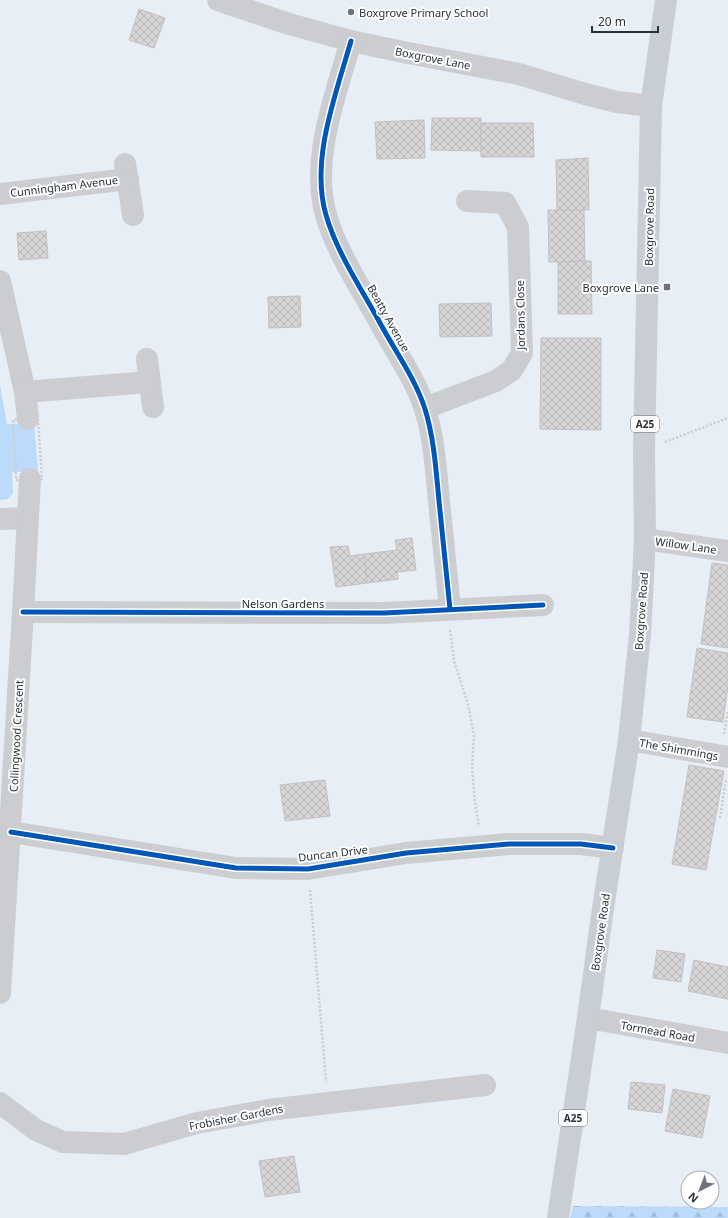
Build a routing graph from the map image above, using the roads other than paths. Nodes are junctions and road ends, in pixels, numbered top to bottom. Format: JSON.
{"nodes":[{"id":1,"x":218,"y":0,"type":"edge"},
{"id":2,"x":666,"y":0,"type":"edge"},
{"id":3,"x":351,"y":41,"type":"junction"},
{"id":4,"x":651,"y":106,"type":"junction"},
{"id":5,"x":0,"y":194,"type":"edge"},
{"id":6,"x":467,"y":201,"type":"dead end"},
{"id":7,"x":133,"y":214,"type":"dead end"},
{"id":8,"x":0,"y":281,"type":"edge"},
{"id":9,"x":4,"y":317,"type":"edge"},
{"id":10,"x":147,"y":358,"type":"dead end"},
{"id":11,"x":149,"y":382,"type":"junction"},
{"id":12,"x":25,"y":392,"type":"junction"},
{"id":13,"x":153,"y":407,"type":"dead end"},
{"id":14,"x":424,"y":408,"type":"junction"},
{"id":15,"x":28,"y":419,"type":"road end"},
{"id":16,"x":30,"y":479,"type":"road end"},
{"id":17,"x":28,"y":518,"type":"junction"},
{"id":18,"x":0,"y":519,"type":"edge"},
{"id":19,"x":645,"y":539,"type":"junction"},
{"id":20,"x":728,"y":552,"type":"edge"},
{"id":21,"x":543,"y":605,"type":"dead end"},
{"id":22,"x":450,"y":609,"type":"junction"},
{"id":23,"x":23,"y":612,"type":"junction"},
{"id":24,"x":629,"y":740,"type":"junction"},
{"id":25,"x":727,"y":766,"type":"edge"},
{"id":26,"x":11,"y":832,"type":"junction"},
{"id":27,"x":613,"y":848,"type":"junction"},
{"id":28,"x":0,"y":993,"type":"edge"},
{"id":29,"x":588,"y":1018,"type":"junction"},
{"id":30,"x":728,"y":1043,"type":"edge"},
{"id":31,"x":485,"y":1086,"type":"dead end"},
{"id":32,"x":0,"y":1103,"type":"edge"},
{"id":33,"x":558,"y":1218,"type":"edge"}],
"edges":[{"from":1,"to":3,"type":"street","name":"Boxgrove Lane"},
{"from":2,"to":4,"type":"main road","name":"Boxgrove Road","number":"A25"},
{"from":3,"to":4,"type":"street","name":"Boxgrove Lane"},
{"from":3,"to":14,"type":"street","name":"Beatty Avenue"},
{"from":4,"to":19,"type":"main road","name":"Boxgrove Road","number":"A25"},
{"from":5,"to":7,"type":"street","name":"Cunningham Avenue"},
{"from":6,"to":14,"type":"street","name":"Jordans Close"},
{"from":8,"to":9,"type":"street"},
{"from":9,"to":12,"type":"street"},
{"from":10,"to":11,"type":"street"},
{"from":11,"to":12,"type":"street"},
{"from":11,"to":13,"type":"street"},
{"from":12,"to":15,"type":"street"},
{"from":14,"to":22,"type":"street","name":"Beatty Avenue"},
{"from":16,"to":17,"type":"street","name":"Collingwood Crescent"},
{"from":17,"to":18,"type":"street"},
{"from":17,"to":23,"type":"street","name":"Collingwood Crescent"},
{"from":19,"to":20,"type":"street","name":"Willow Lane"},
{"from":19,"to":24,"type":"main road","name":"Boxgrove Road","number":"A25"},
{"from":21,"to":22,"type":"street","name":"Nelson Gardens"},
{"from":22,"to":23,"type":"street","name":"Nelson Gardens"},
{"from":23,"to":26,"type":"street","name":"Collingwood Crescent"},
{"from":24,"to":25,"type":"street","name":"The Shimmings"},
{"from":24,"to":27,"type":"main road","name":"Boxgrove Road","number":"A25"},
{"from":26,"to":27,"type":"street","name":"Duncan Drive"},
{"from":26,"to":28,"type":"street","name":"Collingwood Crescent"},
{"from":27,"to":29,"type":"main road","name":"Boxgrove Road","number":"A25"},
{"from":29,"to":30,"type":"street","name":"Tormead Road"},
{"from":29,"to":33,"type":"main road","name":"Boxgrove Road","number":"A25"},
{"from":31,"to":32,"type":"street","name":"Frobisher Gardens"}]}
